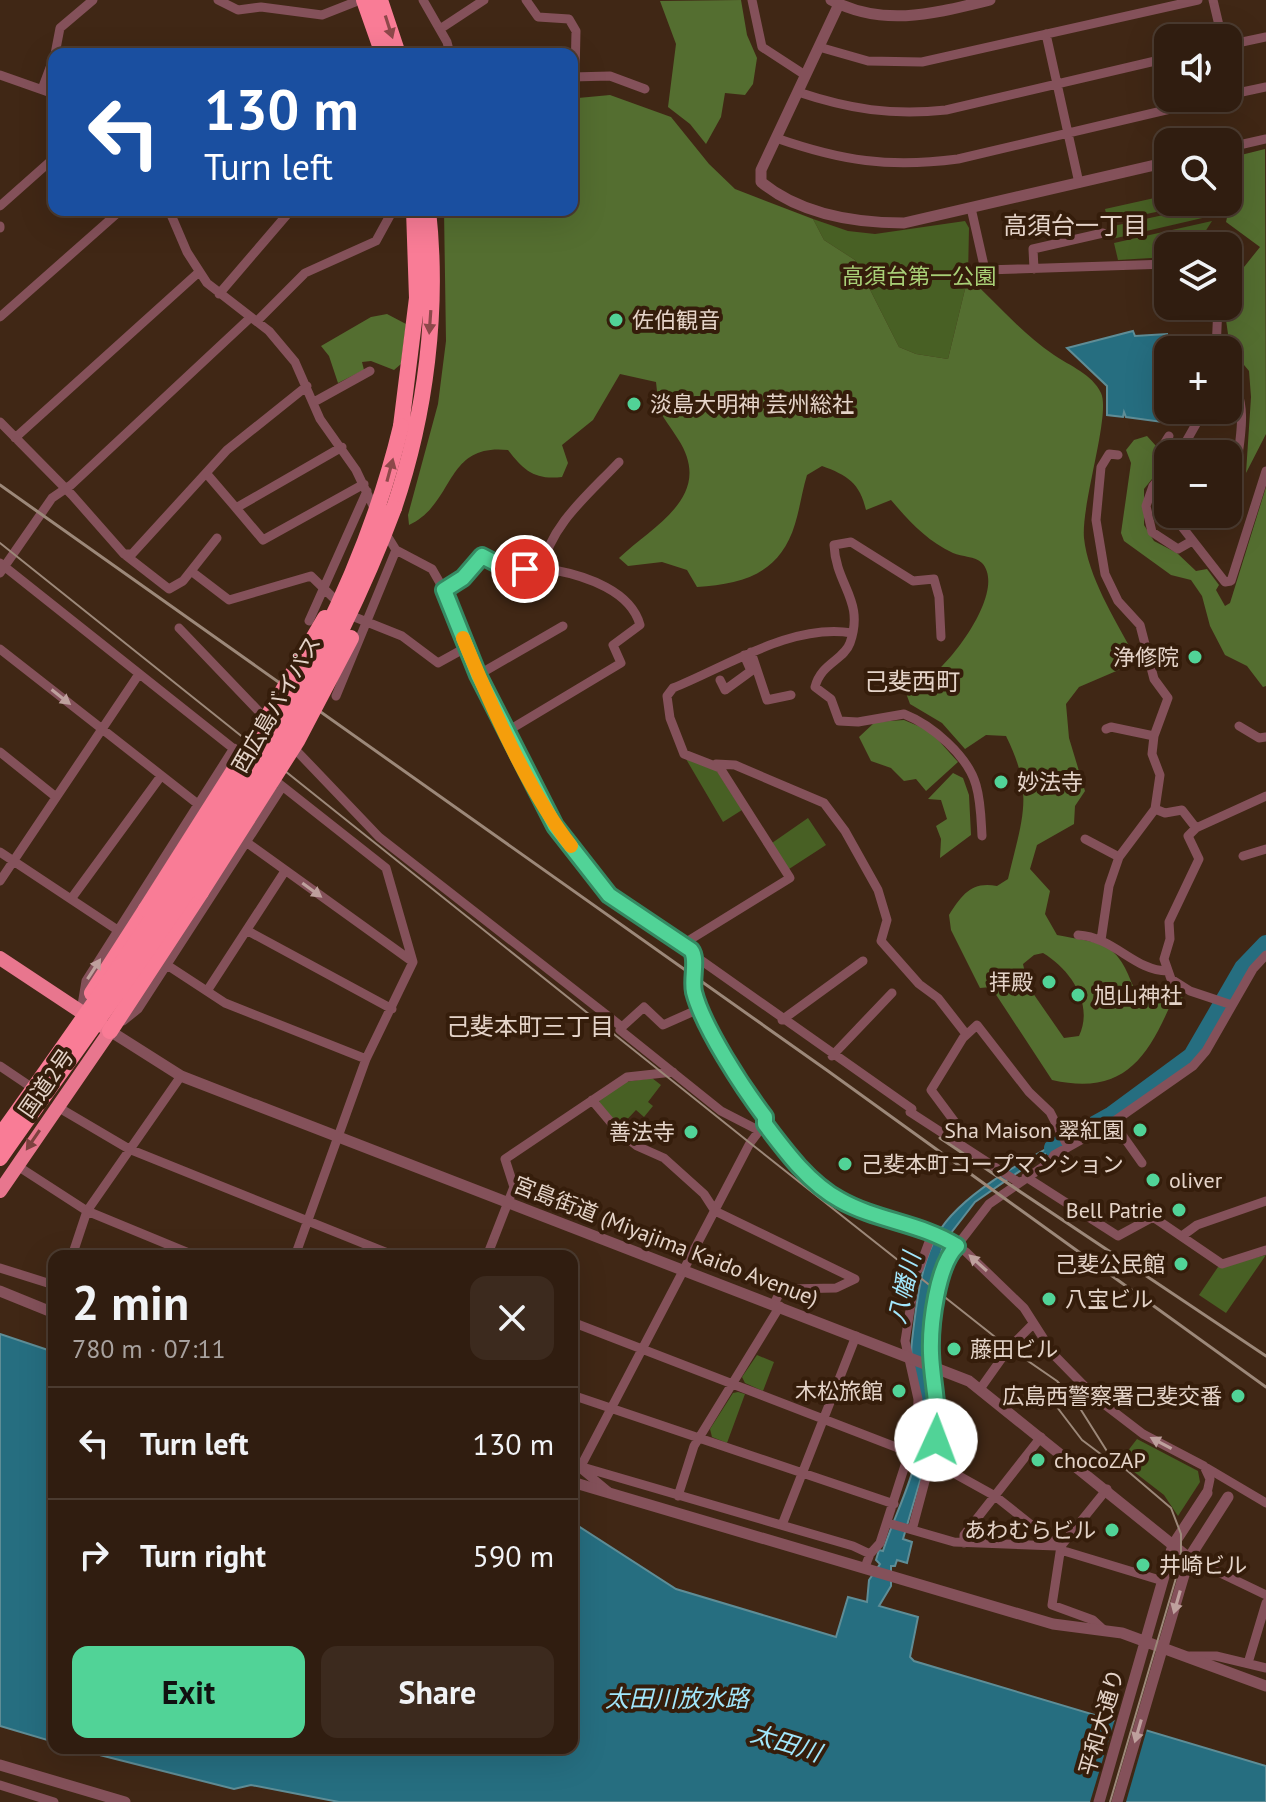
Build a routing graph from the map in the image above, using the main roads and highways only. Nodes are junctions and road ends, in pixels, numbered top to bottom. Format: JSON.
{"nodes":[{"id":1,"x":365,"y":1,"type":"edge"},
{"id":2,"x":381,"y":48,"type":"edge"},
{"id":3,"x":394,"y":48,"type":"edge"},
{"id":4,"x":422,"y":216,"type":"edge"},
{"id":5,"x":422,"y":216,"type":"edge"},
{"id":6,"x":394,"y":508,"type":"junction"},
{"id":7,"x":345,"y":596,"type":"junction"},
{"id":8,"x":0,"y":958,"type":"edge"},
{"id":9,"x":81,"y":1011,"type":"junction"},
{"id":10,"x":110,"y":1031,"type":"junction"},
{"id":11,"x":0,"y":1136,"type":"edge"},
{"id":12,"x":0,"y":1155,"type":"edge"},
{"id":13,"x":0,"y":1191,"type":"edge"}],
"edges":[{"from":1,"to":2,"type":"highway"},
{"from":1,"to":3,"type":"highway","one_way":true},
{"from":7,"to":4,"type":"highway","name":"西広島バイパス","one_way":true,"bridge":true},
{"from":5,"to":6,"type":"highway","name":"西広島バイパス","one_way":true},
{"from":6,"to":10,"type":"highway","bridge":true},
{"from":6,"to":12,"type":"highway","name":"西広島バイパス","bridge":true},
{"from":7,"to":9,"type":"highway","bridge":true},
{"from":7,"to":11,"type":"highway","name":"西広島バイパス","bridge":true},
{"from":8,"to":9,"type":"highway"},
{"from":9,"to":10,"type":"highway"},
{"from":9,"to":12,"type":"highway","name":"国道2号"},
{"from":10,"to":13,"type":"highway","name":"国道2号","one_way":true}]}
